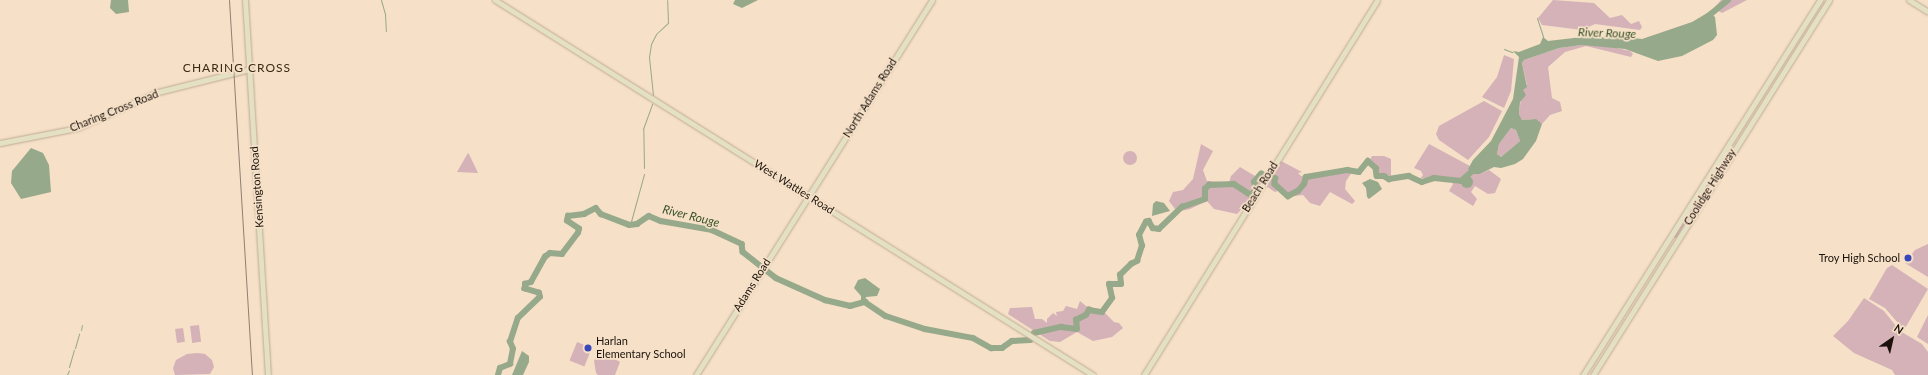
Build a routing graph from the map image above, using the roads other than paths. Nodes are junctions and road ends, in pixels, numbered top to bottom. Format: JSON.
{"nodes":[{"id":1,"x":245,"y":0,"type":"edge"},
{"id":2,"x":494,"y":0,"type":"edge"},
{"id":3,"x":932,"y":0,"type":"edge"},
{"id":4,"x":1377,"y":0,"type":"edge"},
{"id":5,"x":1829,"y":0,"type":"edge"},
{"id":6,"x":1909,"y":0,"type":"edge"},
{"id":7,"x":1820,"y":1,"type":"edge"},
{"id":8,"x":1824,"y":9,"type":"junction"},
{"id":9,"x":1928,"y":12,"type":"edge"},
{"id":10,"x":250,"y":69,"type":"junction"},
{"id":11,"x":0,"y":142,"type":"edge"},
{"id":12,"x":809,"y":196,"type":"junction"},
{"id":13,"x":268,"y":375,"type":"edge"},
{"id":14,"x":696,"y":375,"type":"edge"},
{"id":15,"x":1093,"y":375,"type":"edge"},
{"id":16,"x":1144,"y":375,"type":"edge"},
{"id":17,"x":1583,"y":375,"type":"edge"},
{"id":18,"x":1593,"y":375,"type":"edge"}],
"edges":[{"from":1,"to":10,"type":"street","name":"Kensington Road"},
{"from":2,"to":12,"type":"street","name":"West Wattles Road"},
{"from":3,"to":12,"type":"street","name":"North Adams Road"},
{"from":4,"to":16,"type":"street","name":"Beach Road"},
{"from":5,"to":8,"type":"street","name":"Coolidge Highway"},
{"from":6,"to":9,"type":"street"},
{"from":7,"to":8,"type":"street"},
{"from":7,"to":17,"type":"street","name":"Coolidge Highway"},
{"from":8,"to":18,"type":"street","name":"Coolidge Highway"},
{"from":10,"to":11,"type":"street","name":"Charing Cross Road"},
{"from":10,"to":13,"type":"street","name":"Kensington Road"},
{"from":12,"to":14,"type":"street","name":"Adams Road"},
{"from":12,"to":15,"type":"street","name":"West Wattles Road"}]}
